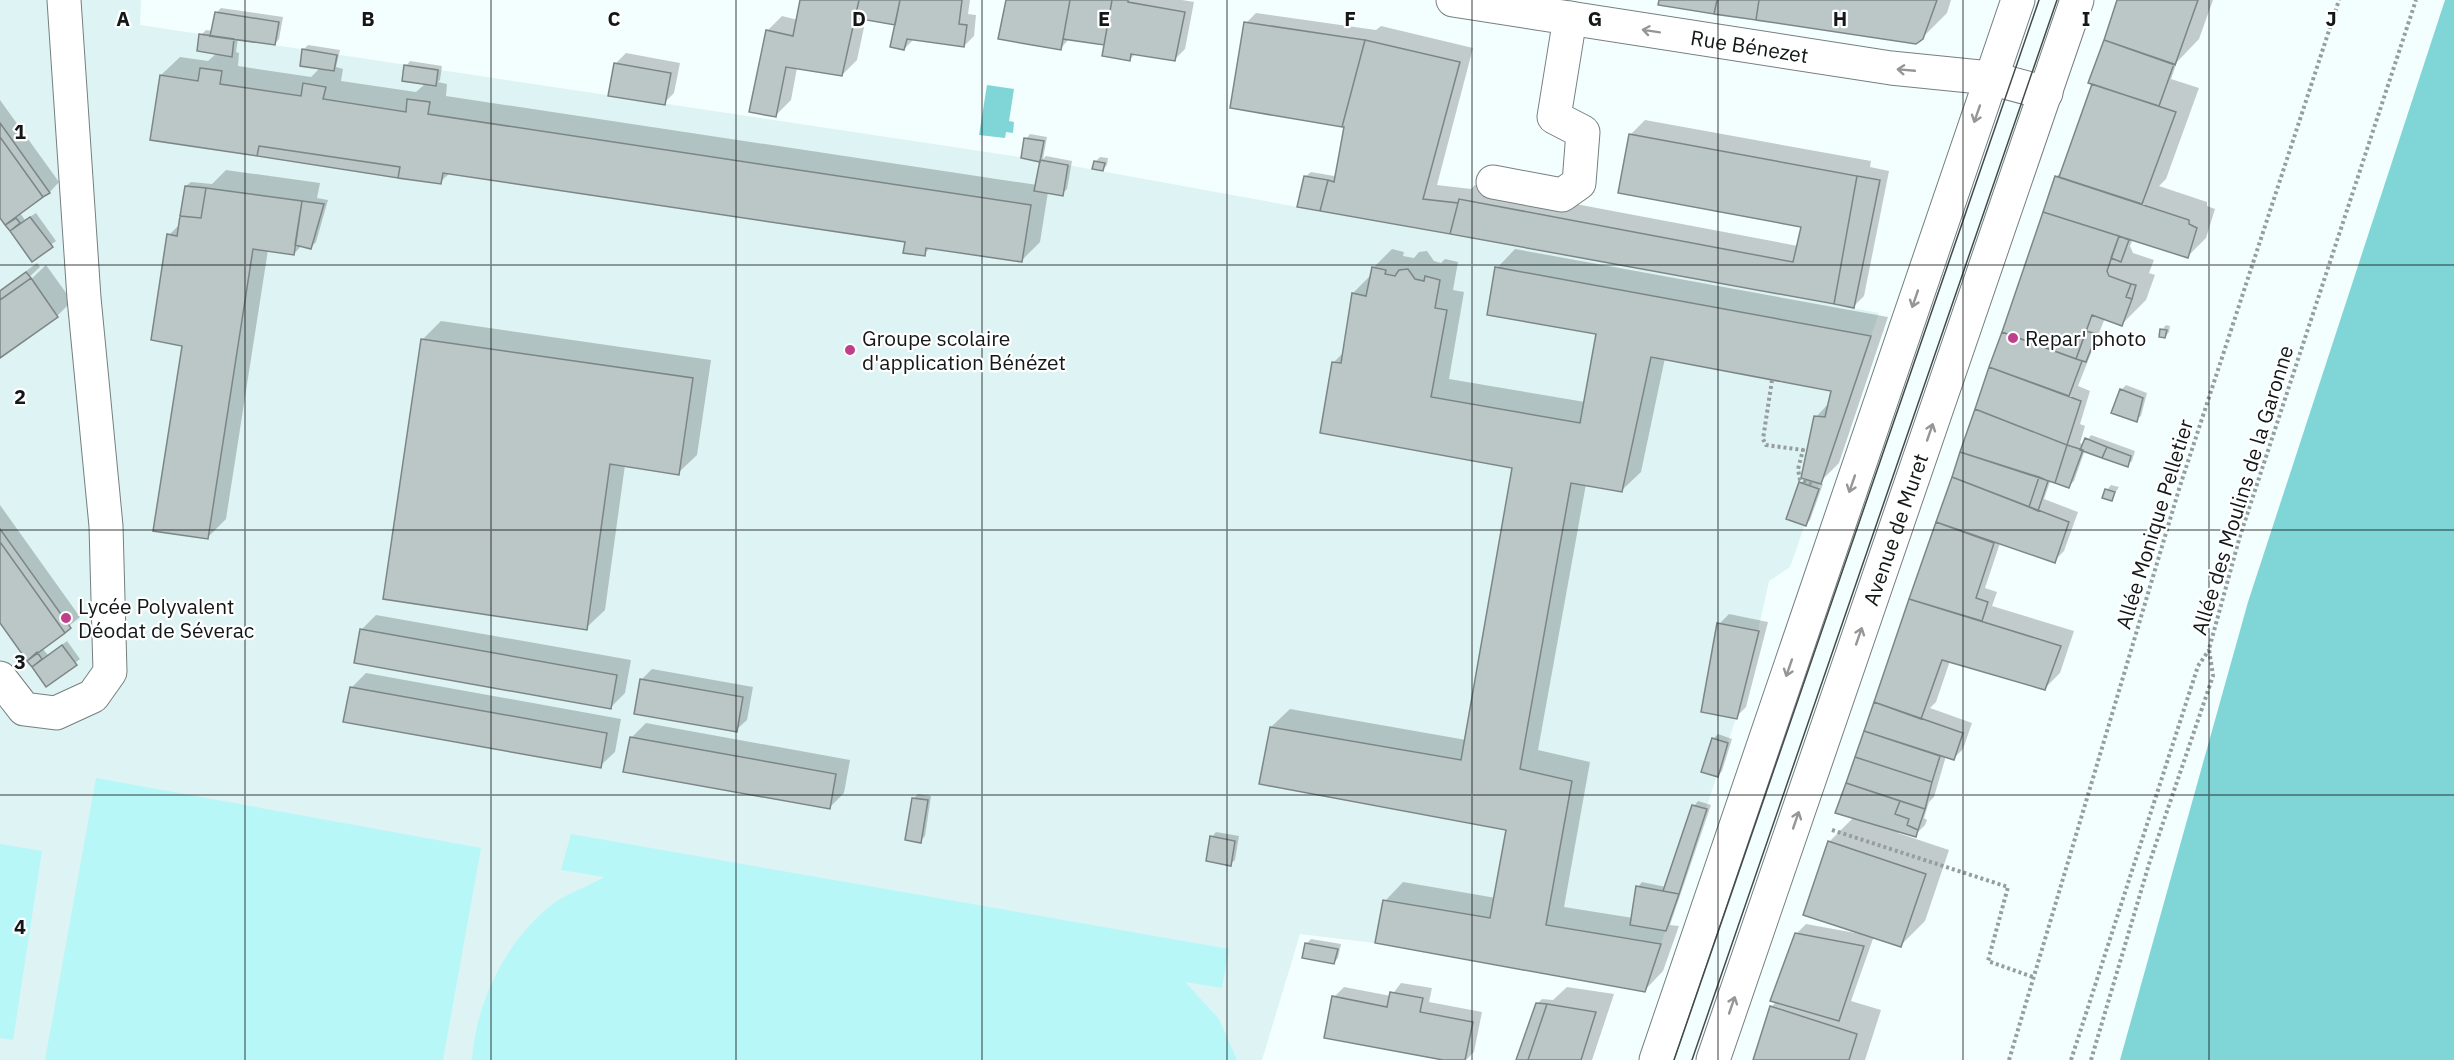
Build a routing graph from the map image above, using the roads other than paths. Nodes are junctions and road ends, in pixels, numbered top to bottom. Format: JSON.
{"nodes":[{"id":1,"x":64,"y":0,"type":"edge"},
{"id":2,"x":1453,"y":0,"type":"edge"},
{"id":3,"x":2018,"y":0,"type":"edge"},
{"id":4,"x":2077,"y":0,"type":"edge"},
{"id":5,"x":1570,"y":18,"type":"junction"},
{"id":6,"x":1990,"y":78,"type":"junction"},
{"id":7,"x":2046,"y":93,"type":"junction"},
{"id":8,"x":1493,"y":182,"type":"dead end"},
{"id":9,"x":0,"y":678,"type":"edge"},
{"id":10,"x":1656,"y":1060,"type":"edge"},
{"id":11,"x":1713,"y":1060,"type":"edge"}],
"edges":[{"from":1,"to":9,"type":"main road"},
{"from":2,"to":5,"type":"main road","name":"Rue Bénezet"},
{"from":3,"to":6,"type":"main road"},
{"from":4,"to":7,"type":"main road","name":"Avenue de Muret"},
{"from":6,"to":5,"type":"main road","name":"Rue Bénezet","one_way":true},
{"from":5,"to":8,"type":"main road"},
{"from":6,"to":7,"type":"main road","name":"Rue Bénezet"},
{"from":6,"to":10,"type":"main road","one_way":true},
{"from":11,"to":7,"type":"main road","name":"Avenue de Muret","one_way":true}]}
